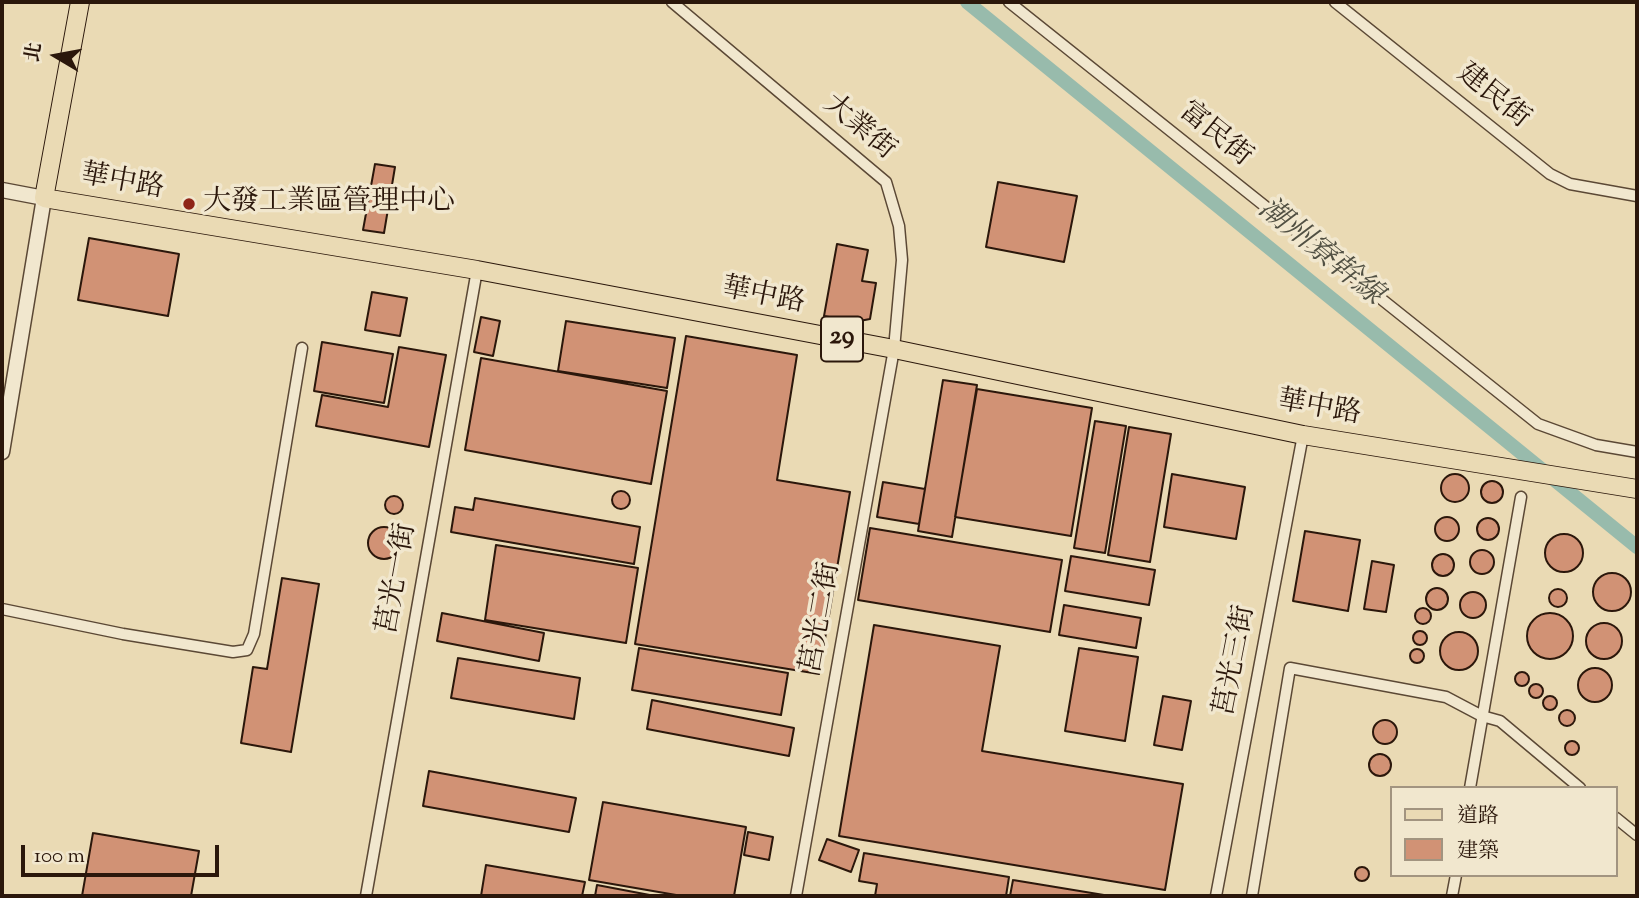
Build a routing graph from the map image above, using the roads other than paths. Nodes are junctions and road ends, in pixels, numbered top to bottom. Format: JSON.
{"nodes":[{"id":1,"x":80,"y":2,"type":"edge"},
{"id":2,"x":672,"y":2,"type":"edge"},
{"id":3,"x":1009,"y":2,"type":"edge"},
{"id":4,"x":1335,"y":2,"type":"edge"},
{"id":5,"x":2,"y":190,"type":"edge"},
{"id":6,"x":1637,"y":196,"type":"edge"},
{"id":7,"x":44,"y":198,"type":"junction"},
{"id":8,"x":477,"y":270,"type":"junction"},
{"id":9,"x":302,"y":348,"type":"dead end"},
{"id":10,"x":894,"y":349,"type":"junction"},
{"id":11,"x":1303,"y":435,"type":"junction"},
{"id":12,"x":2,"y":452,"type":"edge"},
{"id":13,"x":1637,"y":452,"type":"edge"},
{"id":14,"x":1637,"y":489,"type":"edge"},
{"id":15,"x":1521,"y":497,"type":"dead end"},
{"id":16,"x":2,"y":609,"type":"edge"},
{"id":17,"x":1482,"y":716,"type":"junction"},
{"id":18,"x":1470,"y":786,"type":"edge"},
{"id":19,"x":1578,"y":786,"type":"edge"},
{"id":20,"x":1618,"y":820,"type":"edge"},
{"id":21,"x":1637,"y":835,"type":"edge"},
{"id":22,"x":1456,"y":877,"type":"edge"},
{"id":23,"x":366,"y":896,"type":"edge"},
{"id":24,"x":796,"y":896,"type":"edge"},
{"id":25,"x":1216,"y":896,"type":"edge"},
{"id":26,"x":1252,"y":896,"type":"edge"},
{"id":27,"x":1452,"y":896,"type":"edge"}],
"edges":[{"from":1,"to":7,"type":"main road"},
{"from":2,"to":10,"type":"street","name":"大業街"},
{"from":3,"to":13,"type":"street","name":"富民街"},
{"from":4,"to":6,"type":"street","name":"建民街"},
{"from":5,"to":7,"type":"street","name":"華中路"},
{"from":7,"to":8,"type":"main road","name":"華中路","number":"29"},
{"from":7,"to":12,"type":"street"},
{"from":8,"to":10,"type":"main road","name":"華中路","number":"29"},
{"from":8,"to":23,"type":"street","name":"莒光一街"},
{"from":9,"to":16,"type":"street"},
{"from":10,"to":11,"type":"main road","name":"華中路","number":"29"},
{"from":10,"to":24,"type":"street","name":"莒光二街"},
{"from":11,"to":14,"type":"main road","name":"華中路","number":"29"},
{"from":11,"to":25,"type":"street","name":"莒光三街"},
{"from":15,"to":17,"type":"street"},
{"from":17,"to":18,"type":"street"},
{"from":17,"to":19,"type":"street"},
{"from":17,"to":26,"type":"street"},
{"from":20,"to":21,"type":"street"},
{"from":22,"to":27,"type":"street"}]}
